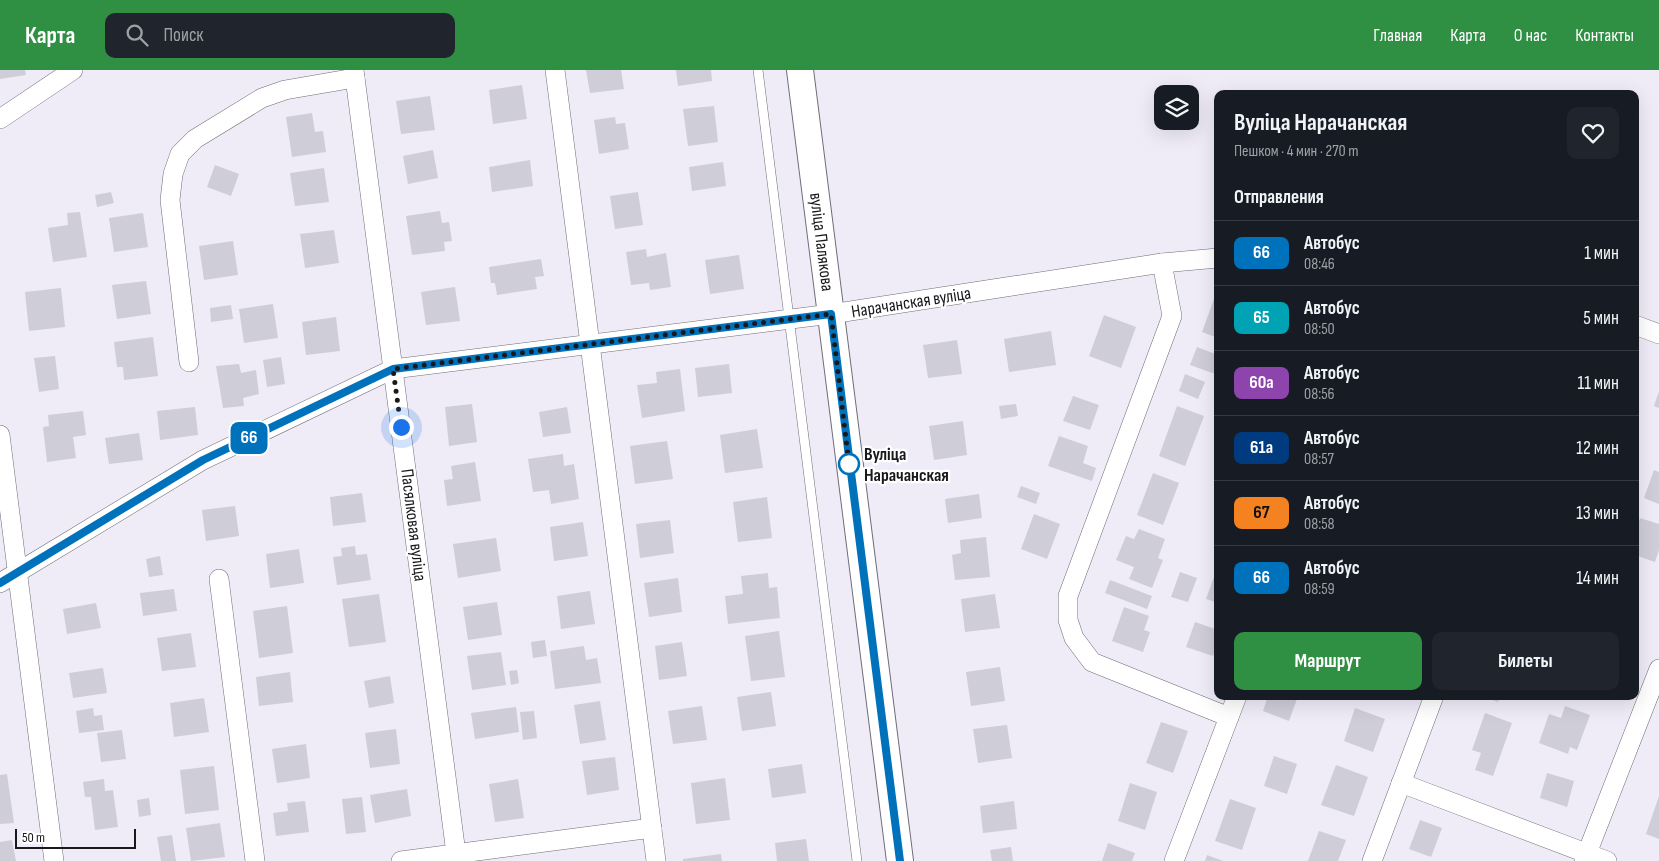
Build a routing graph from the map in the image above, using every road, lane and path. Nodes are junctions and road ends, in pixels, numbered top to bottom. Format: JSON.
{"nodes":[{"id":1,"x":73,"y":70,"type":"edge"},
{"id":2,"x":555,"y":70,"type":"edge"},
{"id":3,"x":758,"y":70,"type":"edge"},
{"id":4,"x":800,"y":70,"type":"edge"},
{"id":5,"x":355,"y":74,"type":"edge"},
{"id":6,"x":0,"y":119,"type":"edge"},
{"id":7,"x":1214,"y":258,"type":"edge"},
{"id":8,"x":1162,"y":263,"type":"junction"},
{"id":9,"x":831,"y":314,"type":"junction"},
{"id":10,"x":789,"y":319,"type":"junction"},
{"id":11,"x":1639,"y":326,"type":"edge"},
{"id":12,"x":1659,"y":334,"type":"edge"},
{"id":13,"x":590,"y":344,"type":"junction"},
{"id":14,"x":189,"y":362,"type":"dead end"},
{"id":15,"x":393,"y":369,"type":"junction"},
{"id":16,"x":0,"y":434,"type":"edge"},
{"id":17,"x":2,"y":467,"type":"edge"},
{"id":18,"x":18,"y":573,"type":"junction"},
{"id":19,"x":219,"y":579,"type":"dead end"},
{"id":20,"x":0,"y":583,"type":"edge"},
{"id":21,"x":1659,"y":669,"type":"edge"},
{"id":22,"x":1235,"y":700,"type":"edge"},
{"id":23,"x":1433,"y":700,"type":"edge"},
{"id":24,"x":1228,"y":717,"type":"junction"},
{"id":25,"x":1402,"y":783,"type":"junction"},
{"id":26,"x":652,"y":828,"type":"junction"},
{"id":27,"x":1586,"y":857,"type":"edge"},
{"id":28,"x":457,"y":858,"type":"edge"},
{"id":29,"x":54,"y":861,"type":"edge"},
{"id":30,"x":255,"y":861,"type":"edge"},
{"id":31,"x":402,"y":861,"type":"edge"},
{"id":32,"x":656,"y":861,"type":"edge"},
{"id":33,"x":857,"y":861,"type":"edge"},
{"id":34,"x":900,"y":861,"type":"edge"},
{"id":35,"x":1174,"y":861,"type":"edge"},
{"id":36,"x":1372,"y":861,"type":"edge"},
{"id":37,"x":1606,"y":861,"type":"edge"}],
"edges":[{"from":1,"to":6,"type":"street"},
{"from":2,"to":13,"type":"street"},
{"from":3,"to":10,"type":"lane"},
{"from":4,"to":9,"type":"street","name":"вуліца Палякова"},
{"from":5,"to":14,"type":"street"},
{"from":5,"to":15,"type":"street","name":"Пасялковая вуліца"},
{"from":7,"to":8,"type":"street","name":"Нарачанская вуліца"},
{"from":8,"to":9,"type":"street","name":"Нарачанская вуліца"},
{"from":8,"to":24,"type":"street"},
{"from":9,"to":10,"type":"street","name":"Нарачанская вуліца"},
{"from":9,"to":34,"type":"street","name":"вуліца Палякова"},
{"from":10,"to":13,"type":"street","name":"Нарачанская вуліца"},
{"from":10,"to":33,"type":"lane"},
{"from":11,"to":12,"type":"street"},
{"from":13,"to":15,"type":"street","name":"Нарачанская вуліца"},
{"from":13,"to":26,"type":"street"},
{"from":15,"to":18,"type":"street","name":"Нарачанская вуліца"},
{"from":15,"to":28,"type":"street","name":"Пасялковая вуліца"},
{"from":16,"to":17,"type":"street"},
{"from":17,"to":18,"type":"street"},
{"from":18,"to":20,"type":"street","name":"Нарачанская вуліца"},
{"from":18,"to":29,"type":"street"},
{"from":19,"to":30,"type":"street"},
{"from":21,"to":27,"type":"street"},
{"from":22,"to":24,"type":"street"},
{"from":23,"to":25,"type":"street"},
{"from":24,"to":35,"type":"street"},
{"from":25,"to":27,"type":"street"},
{"from":25,"to":36,"type":"street"},
{"from":26,"to":28,"type":"street"},
{"from":26,"to":32,"type":"street"},
{"from":27,"to":37,"type":"street"},
{"from":28,"to":31,"type":"street"}]}
